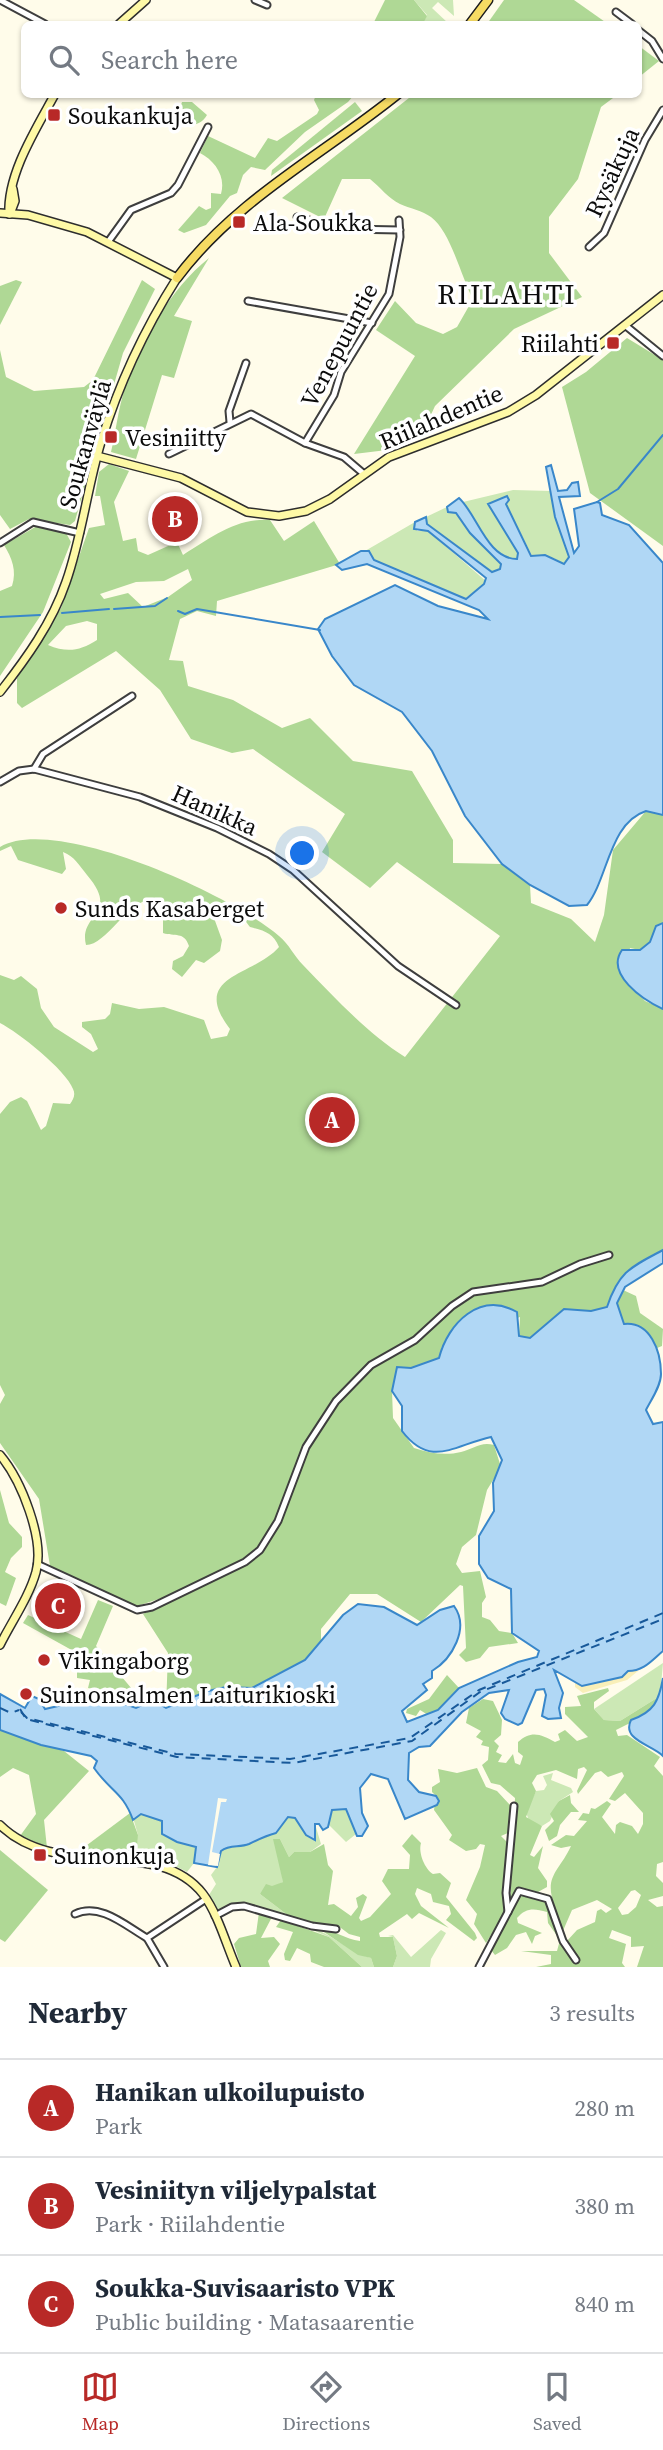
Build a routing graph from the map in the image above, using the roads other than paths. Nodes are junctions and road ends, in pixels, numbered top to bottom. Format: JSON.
{"nodes":[{"id":1,"x":0,"y":0,"type":"edge"},
{"id":2,"x":146,"y":0,"type":"edge"},
{"id":3,"x":256,"y":0,"type":"edge"},
{"id":4,"x":488,"y":0,"type":"edge"},
{"id":5,"x":267,"y":5,"type":"dead end"},
{"id":6,"x":616,"y":12,"type":"dead end"},
{"id":7,"x":40,"y":21,"type":"edge"},
{"id":8,"x":122,"y":21,"type":"edge"},
{"id":9,"x":472,"y":21,"type":"edge"},
{"id":10,"x":628,"y":21,"type":"edge"},
{"id":11,"x":642,"y":33,"type":"edge"},
{"id":12,"x":663,"y":60,"type":"edge"},
{"id":13,"x":53,"y":98,"type":"edge"},
{"id":14,"x":392,"y":98,"type":"edge"},
{"id":15,"x":663,"y":110,"type":"edge"},
{"id":16,"x":208,"y":127,"type":"dead end"},
{"id":17,"x":3,"y":215,"type":"edge"},
{"id":18,"x":297,"y":217,"type":"dead end"},
{"id":19,"x":399,"y":220,"type":"dead end"},
{"id":20,"x":400,"y":230,"type":"junction"},
{"id":21,"x":108,"y":242,"type":"junction"},
{"id":22,"x":589,"y":247,"type":"dead end"},
{"id":23,"x":177,"y":278,"type":"junction"},
{"id":24,"x":663,"y":295,"type":"edge"},
{"id":25,"x":248,"y":301,"type":"dead end"},
{"id":26,"x":372,"y":323,"type":"junction"},
{"id":27,"x":625,"y":326,"type":"junction"},
{"id":28,"x":663,"y":356,"type":"edge"},
{"id":29,"x":246,"y":363,"type":"dead end"},
{"id":30,"x":230,"y":422,"type":"junction"},
{"id":31,"x":305,"y":443,"type":"junction"},
{"id":32,"x":169,"y":454,"type":"dead end"},
{"id":33,"x":97,"y":456,"type":"junction"},
{"id":34,"x":364,"y":474,"type":"junction"},
{"id":35,"x":80,"y":533,"type":"junction"},
{"id":36,"x":0,"y":543,"type":"edge"},
{"id":37,"x":0,"y":692,"type":"edge"},
{"id":38,"x":132,"y":696,"type":"dead end"},
{"id":39,"x":34,"y":769,"type":"junction"},
{"id":40,"x":0,"y":782,"type":"edge"},
{"id":41,"x":456,"y":1005,"type":"dead end"},
{"id":42,"x":609,"y":1255,"type":"dead end"},
{"id":43,"x":0,"y":1455,"type":"edge"},
{"id":44,"x":37,"y":1564,"type":"junction"},
{"id":45,"x":0,"y":1645,"type":"edge"},
{"id":46,"x":514,"y":1806,"type":"dead end"},
{"id":47,"x":0,"y":1825,"type":"edge"},
{"id":48,"x":206,"y":1899,"type":"junction"},
{"id":49,"x":508,"y":1912,"type":"junction"},
{"id":50,"x":75,"y":1914,"type":"dead end"},
{"id":51,"x":214,"y":1916,"type":"junction"},
{"id":52,"x":336,"y":1929,"type":"dead end"},
{"id":53,"x":147,"y":1938,"type":"junction"},
{"id":54,"x":576,"y":1960,"type":"dead end"},
{"id":55,"x":164,"y":1967,"type":"edge"},
{"id":56,"x":236,"y":1967,"type":"edge"},
{"id":57,"x":479,"y":1967,"type":"edge"}],
"edges":[{"from":1,"to":7,"type":"street"},
{"from":2,"to":8,"type":"street"},
{"from":3,"to":5,"type":"street"},
{"from":4,"to":9,"type":"main road"},
{"from":6,"to":10,"type":"street"},
{"from":11,"to":12,"type":"street"},
{"from":13,"to":17,"type":"street"},
{"from":14,"to":23,"type":"main road","name":"Soukanväylä"},
{"from":15,"to":22,"type":"street","name":"Rysäkuja"},
{"from":16,"to":21,"type":"street"},
{"from":17,"to":21,"type":"street"},
{"from":18,"to":20,"type":"street"},
{"from":19,"to":20,"type":"street","name":"Venepuuntie"},
{"from":20,"to":26,"type":"street","name":"Venepuuntie"},
{"from":21,"to":23,"type":"street"},
{"from":23,"to":33,"type":"street","name":"Soukanväylä"},
{"from":24,"to":27,"type":"street","name":"Riilahdentie"},
{"from":25,"to":26,"type":"street"},
{"from":26,"to":31,"type":"street","name":"Venepuuntie"},
{"from":27,"to":28,"type":"street"},
{"from":27,"to":34,"type":"street","name":"Riilahdentie"},
{"from":29,"to":30,"type":"street"},
{"from":30,"to":31,"type":"street"},
{"from":30,"to":32,"type":"street"},
{"from":31,"to":34,"type":"street"},
{"from":33,"to":34,"type":"street","name":"Riilahdentie"},
{"from":33,"to":35,"type":"street","name":"Soukanväylä"},
{"from":35,"to":36,"type":"street"},
{"from":35,"to":37,"type":"street","name":"Soukanväylä"},
{"from":38,"to":39,"type":"street"},
{"from":39,"to":40,"type":"street"},
{"from":39,"to":41,"type":"street","name":"Hanikka"},
{"from":42,"to":44,"type":"street"},
{"from":43,"to":44,"type":"street"},
{"from":44,"to":45,"type":"street"},
{"from":46,"to":49,"type":"street"},
{"from":47,"to":48,"type":"street"},
{"from":48,"to":51,"type":"street"},
{"from":48,"to":53,"type":"street"},
{"from":49,"to":54,"type":"street"},
{"from":49,"to":57,"type":"street"},
{"from":50,"to":53,"type":"street"},
{"from":51,"to":52,"type":"street"},
{"from":51,"to":56,"type":"street"},
{"from":53,"to":55,"type":"street"}]}
